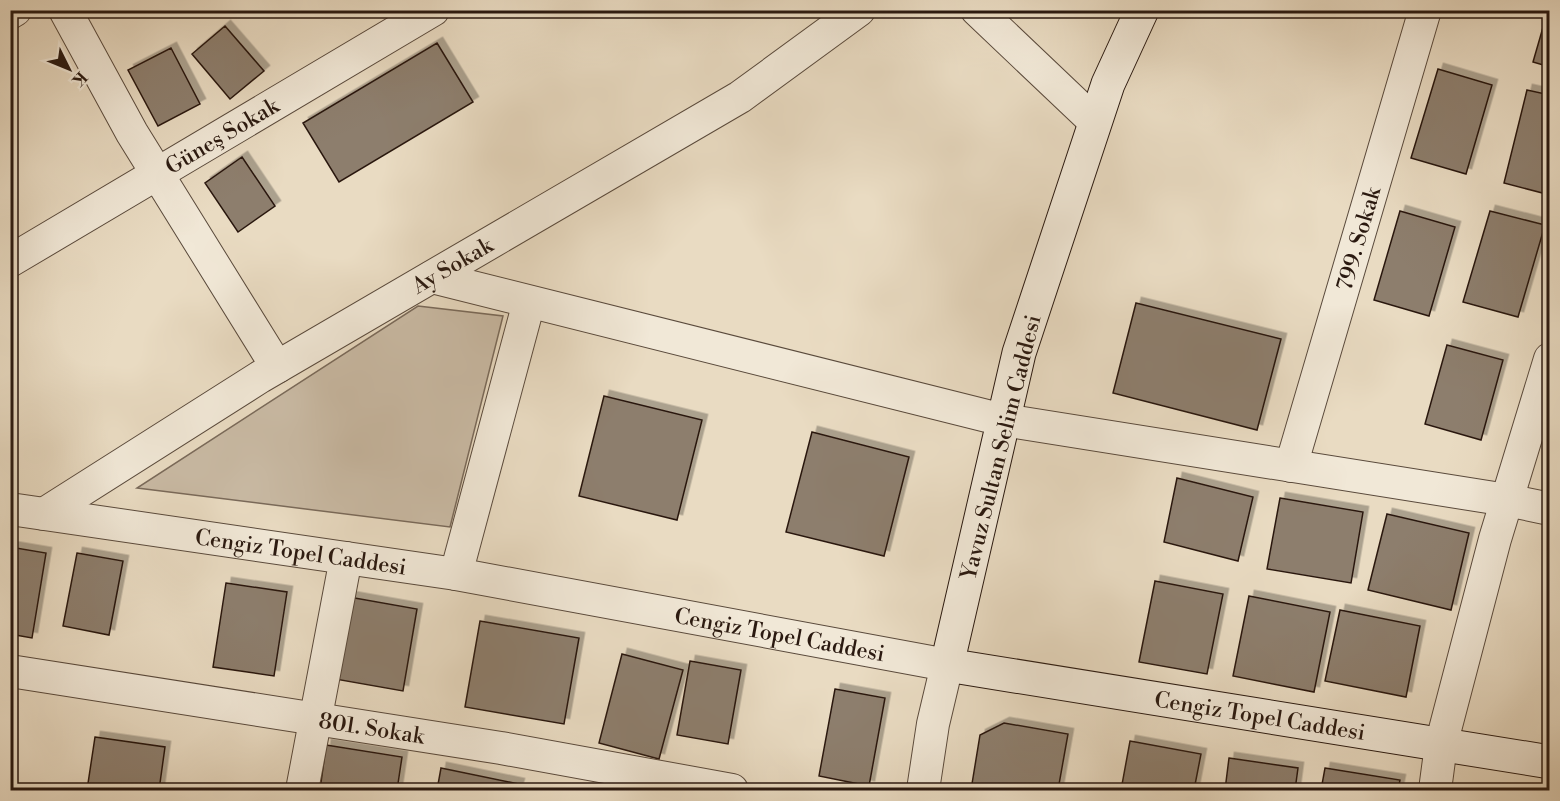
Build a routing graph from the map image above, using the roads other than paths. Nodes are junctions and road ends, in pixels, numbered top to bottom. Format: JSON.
{"nodes":[{"id":1,"x":15,"y":10,"type":"edge"},
{"id":2,"x":64,"y":10,"type":"edge"},
{"id":3,"x":433,"y":10,"type":"edge"},
{"id":4,"x":859,"y":10,"type":"edge"},
{"id":5,"x":977,"y":10,"type":"edge"},
{"id":6,"x":1142,"y":10,"type":"edge"},
{"id":7,"x":1425,"y":10,"type":"edge"},
{"id":8,"x":10,"y":13,"type":"edge"},
{"id":9,"x":1095,"y":122,"type":"junction"},
{"id":10,"x":157,"y":174,"type":"junction"},
{"id":11,"x":10,"y":261,"type":"edge"},
{"id":12,"x":432,"y":277,"type":"junction"},
{"id":13,"x":529,"y":302,"type":"junction"},
{"id":14,"x":1550,"y":359,"type":"edge"},
{"id":15,"x":277,"y":367,"type":"junction"},
{"id":16,"x":1003,"y":420,"type":"junction"},
{"id":17,"x":1291,"y":466,"type":"junction"},
{"id":18,"x":1507,"y":500,"type":"junction"},
{"id":19,"x":1550,"y":508,"type":"edge"},
{"id":20,"x":10,"y":510,"type":"edge"},
{"id":21,"x":44,"y":514,"type":"junction"},
{"id":22,"x":346,"y":558,"type":"junction"},
{"id":23,"x":456,"y":574,"type":"junction"},
{"id":24,"x":947,"y":665,"type":"junction"},
{"id":25,"x":10,"y":671,"type":"edge"},
{"id":26,"x":315,"y":718,"type":"junction"},
{"id":27,"x":1441,"y":745,"type":"junction"},
{"id":28,"x":1550,"y":762,"type":"edge"},
{"id":29,"x":302,"y":790,"type":"edge"},
{"id":30,"x":732,"y":790,"type":"edge"},
{"id":31,"x":923,"y":790,"type":"edge"},
{"id":32,"x":1435,"y":790,"type":"edge"}],
"edges":[{"from":1,"to":8,"type":"street"},
{"from":2,"to":10,"type":"street"},
{"from":3,"to":10,"type":"street","name":"Güneş Sokak"},
{"from":4,"to":12,"type":"street","name":"Ay Sokak"},
{"from":5,"to":9,"type":"street"},
{"from":6,"to":9,"type":"street","name":"Yavuz Sultan Selim Caddesi"},
{"from":7,"to":17,"type":"street","name":"799. Sokak"},
{"from":9,"to":16,"type":"street","name":"Yavuz Sultan Selim Caddesi"},
{"from":10,"to":11,"type":"street","name":"Güneş Sokak"},
{"from":10,"to":15,"type":"street"},
{"from":12,"to":13,"type":"street"},
{"from":12,"to":15,"type":"street","name":"Ay Sokak"},
{"from":13,"to":16,"type":"street"},
{"from":13,"to":23,"type":"street"},
{"from":14,"to":18,"type":"street"},
{"from":15,"to":21,"type":"street","name":"Ay Sokak"},
{"from":16,"to":17,"type":"street"},
{"from":16,"to":24,"type":"street","name":"Yavuz Sultan Selim Caddesi"},
{"from":17,"to":18,"type":"street"},
{"from":18,"to":19,"type":"street"},
{"from":18,"to":27,"type":"street"},
{"from":20,"to":21,"type":"street","name":"Cengiz Topel Caddesi"},
{"from":21,"to":22,"type":"street","name":"Cengiz Topel Caddesi"},
{"from":22,"to":23,"type":"street","name":"Cengiz Topel Caddesi"},
{"from":22,"to":26,"type":"street"},
{"from":23,"to":24,"type":"street","name":"Cengiz Topel Caddesi"},
{"from":24,"to":27,"type":"street","name":"Cengiz Topel Caddesi"},
{"from":24,"to":31,"type":"street","name":"Yavuz Sultan Selim Caddesi"},
{"from":25,"to":26,"type":"street","name":"801. Sokak"},
{"from":26,"to":29,"type":"street"},
{"from":26,"to":30,"type":"street","name":"801. Sokak"},
{"from":27,"to":28,"type":"street","name":"Cengiz Topel Caddesi"},
{"from":27,"to":32,"type":"street"}]}
